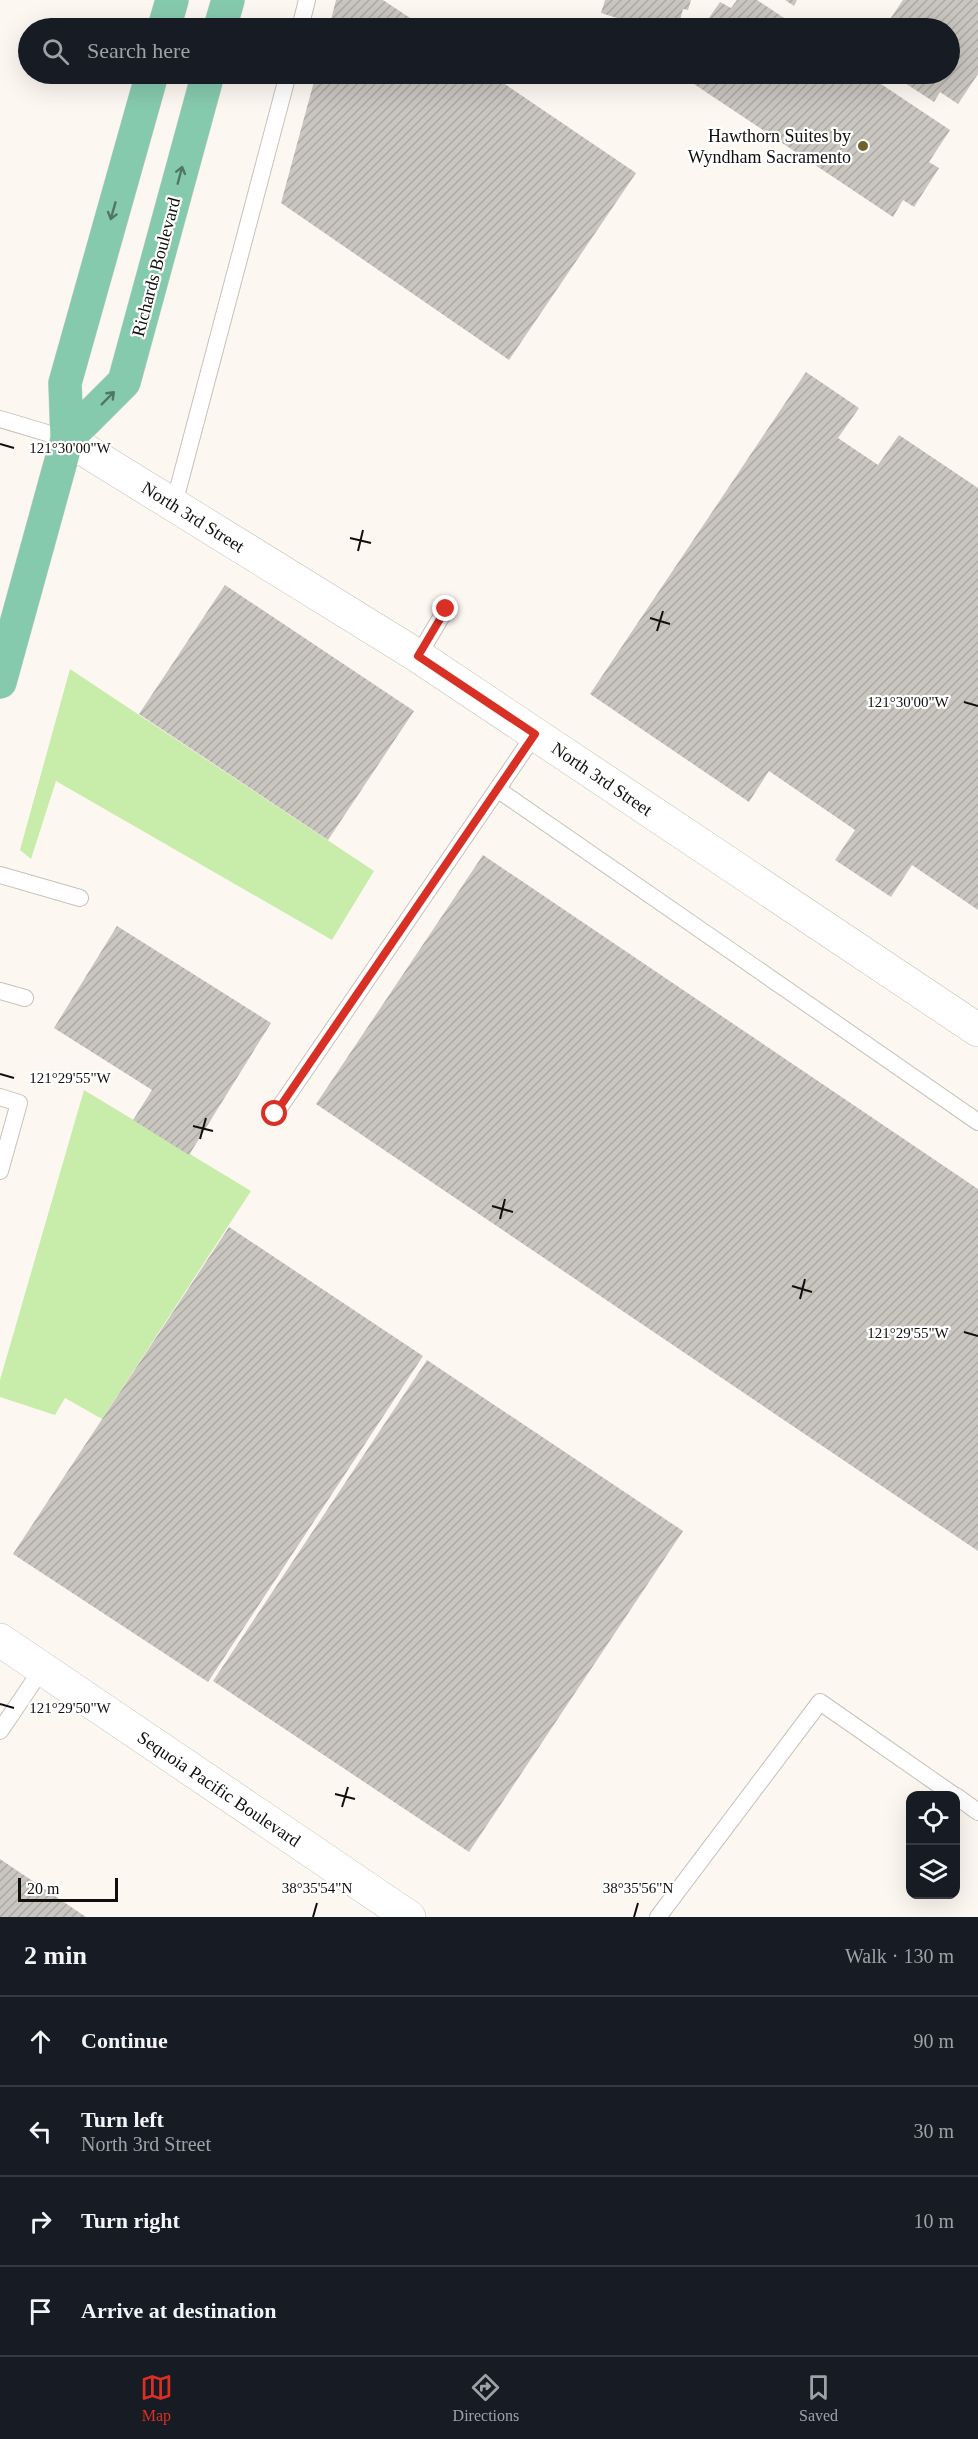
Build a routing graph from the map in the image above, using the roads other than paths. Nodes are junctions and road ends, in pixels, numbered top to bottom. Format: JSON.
{"nodes":[{"id":1,"x":172,"y":0,"type":"edge"},
{"id":2,"x":228,"y":0,"type":"edge"},
{"id":3,"x":307,"y":0,"type":"edge"},
{"id":4,"x":167,"y":18,"type":"edge"},
{"id":5,"x":223,"y":18,"type":"edge"},
{"id":6,"x":302,"y":18,"type":"edge"},
{"id":7,"x":149,"y":84,"type":"edge"},
{"id":8,"x":205,"y":84,"type":"edge"},
{"id":9,"x":285,"y":84,"type":"edge"},
{"id":10,"x":0,"y":418,"type":"edge"},
{"id":11,"x":67,"y":439,"type":"junction"},
{"id":12,"x":174,"y":504,"type":"junction"},
{"id":13,"x":446,"y":609,"type":"dead end"},
{"id":14,"x":418,"y":656,"type":"junction"},
{"id":15,"x":0,"y":682,"type":"edge"},
{"id":16,"x":535,"y":734,"type":"junction"},
{"id":17,"x":498,"y":789,"type":"junction"},
{"id":18,"x":0,"y":875,"type":"edge"},
{"id":19,"x":80,"y":898,"type":"dead end"},
{"id":20,"x":0,"y":991,"type":"edge"},
{"id":21,"x":25,"y":998,"type":"dead end"},
{"id":22,"x":978,"y":1030,"type":"edge"},
{"id":23,"x":0,"y":1097,"type":"edge"},
{"id":24,"x":275,"y":1114,"type":"dead end"},
{"id":25,"x":978,"y":1122,"type":"edge"},
{"id":26,"x":0,"y":1171,"type":"edge"},
{"id":27,"x":0,"y":1640,"type":"edge"},
{"id":28,"x":42,"y":1669,"type":"junction"},
{"id":29,"x":0,"y":1731,"type":"edge"},
{"id":30,"x":948,"y":1791,"type":"edge"},
{"id":31,"x":960,"y":1799,"type":"edge"},
{"id":32,"x":978,"y":1812,"type":"edge"},
{"id":33,"x":409,"y":1917,"type":"edge"},
{"id":34,"x":658,"y":1917,"type":"edge"}],
"edges":[{"from":1,"to":4,"type":"main road"},
{"from":2,"to":5,"type":"main road"},
{"from":3,"to":6,"type":"lane"},
{"from":7,"to":11,"type":"main road","name":"Richards Boulevard","one_way":true},
{"from":11,"to":8,"type":"main road","name":"Richards Boulevard","one_way":true},
{"from":9,"to":12,"type":"lane"},
{"from":10,"to":11,"type":"lane","name":"North 3rd Street"},
{"from":11,"to":12,"type":"street","name":"North 3rd Street"},
{"from":11,"to":15,"type":"main road","name":"Richards Boulevard"},
{"from":12,"to":14,"type":"street","name":"North 3rd Street"},
{"from":13,"to":14,"type":"lane"},
{"from":14,"to":16,"type":"street","name":"North 3rd Street"},
{"from":16,"to":17,"type":"lane"},
{"from":16,"to":22,"type":"street","name":"North 3rd Street"},
{"from":17,"to":24,"type":"lane"},
{"from":17,"to":25,"type":"lane"},
{"from":18,"to":19,"type":"lane"},
{"from":20,"to":21,"type":"lane"},
{"from":23,"to":26,"type":"lane"},
{"from":27,"to":28,"type":"street","name":"Sequoia Pacific Boulevard"},
{"from":28,"to":29,"type":"lane"},
{"from":28,"to":33,"type":"street","name":"Sequoia Pacific Boulevard"},
{"from":30,"to":34,"type":"lane"},
{"from":31,"to":32,"type":"lane"}]}
